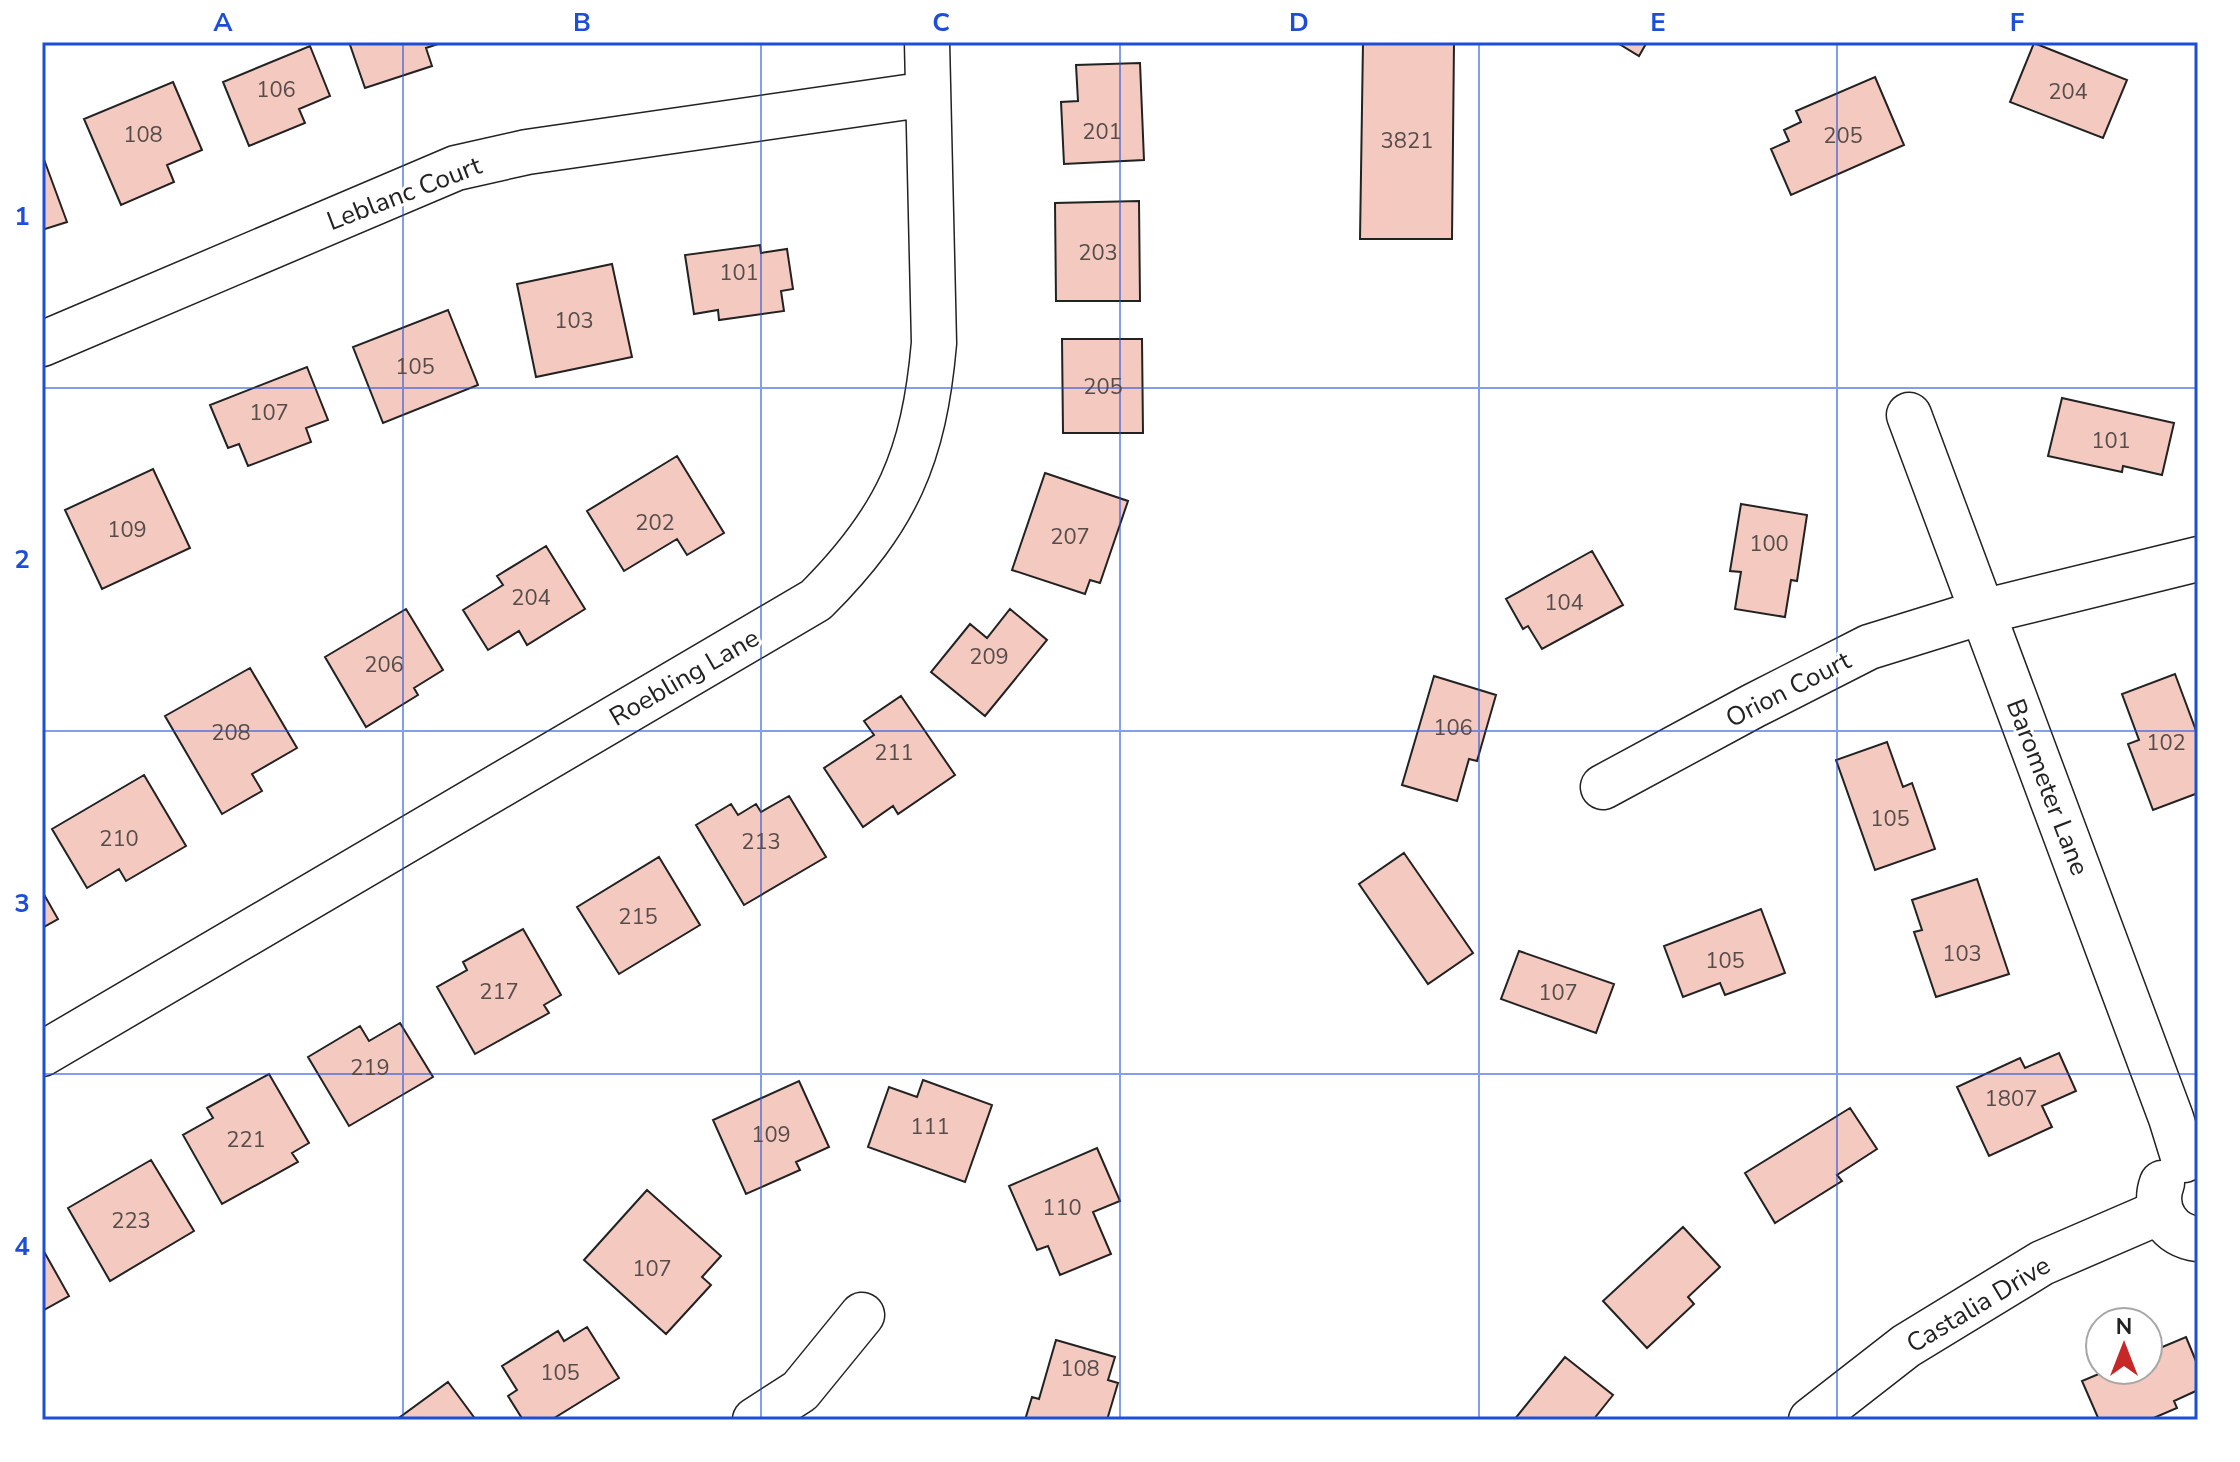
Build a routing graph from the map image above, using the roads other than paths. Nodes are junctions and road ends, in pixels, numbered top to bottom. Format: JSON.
{"nodes":[{"id":1,"x":927,"y":42,"type":"edge"},
{"id":2,"x":928,"y":94,"type":"junction"},
{"id":3,"x":42,"y":344,"type":"edge"},
{"id":4,"x":1909,"y":415,"type":"dead end"},
{"id":5,"x":2198,"y":559,"type":"edge"},
{"id":6,"x":1982,"y":612,"type":"junction"},
{"id":7,"x":1603,"y":787,"type":"dead end"},
{"id":8,"x":42,"y":1054,"type":"edge"},
{"id":9,"x":2191,"y":1159,"type":"edge"},
{"id":10,"x":2160,"y":1212,"type":"junction"},
{"id":11,"x":2198,"y":1239,"type":"edge"},
{"id":12,"x":862,"y":1315,"type":"dead end"},
{"id":13,"x":755,"y":1420,"type":"edge"},
{"id":14,"x":1811,"y":1420,"type":"edge"}],
"edges":[{"from":1,"to":2,"type":"street","name":"Roebling Lane"},
{"from":2,"to":3,"type":"street","name":"Leblanc Court"},
{"from":2,"to":8,"type":"street","name":"Roebling Lane"},
{"from":4,"to":6,"type":"street","name":"Barometer Lane"},
{"from":5,"to":6,"type":"street","name":"Orion Court"},
{"from":6,"to":7,"type":"street","name":"Orion Court"},
{"from":6,"to":9,"type":"street","name":"Barometer Lane"},
{"from":9,"to":10,"type":"street"},
{"from":10,"to":11,"type":"street"},
{"from":10,"to":14,"type":"street","name":"Castalia Drive"},
{"from":12,"to":13,"type":"street"}]}
